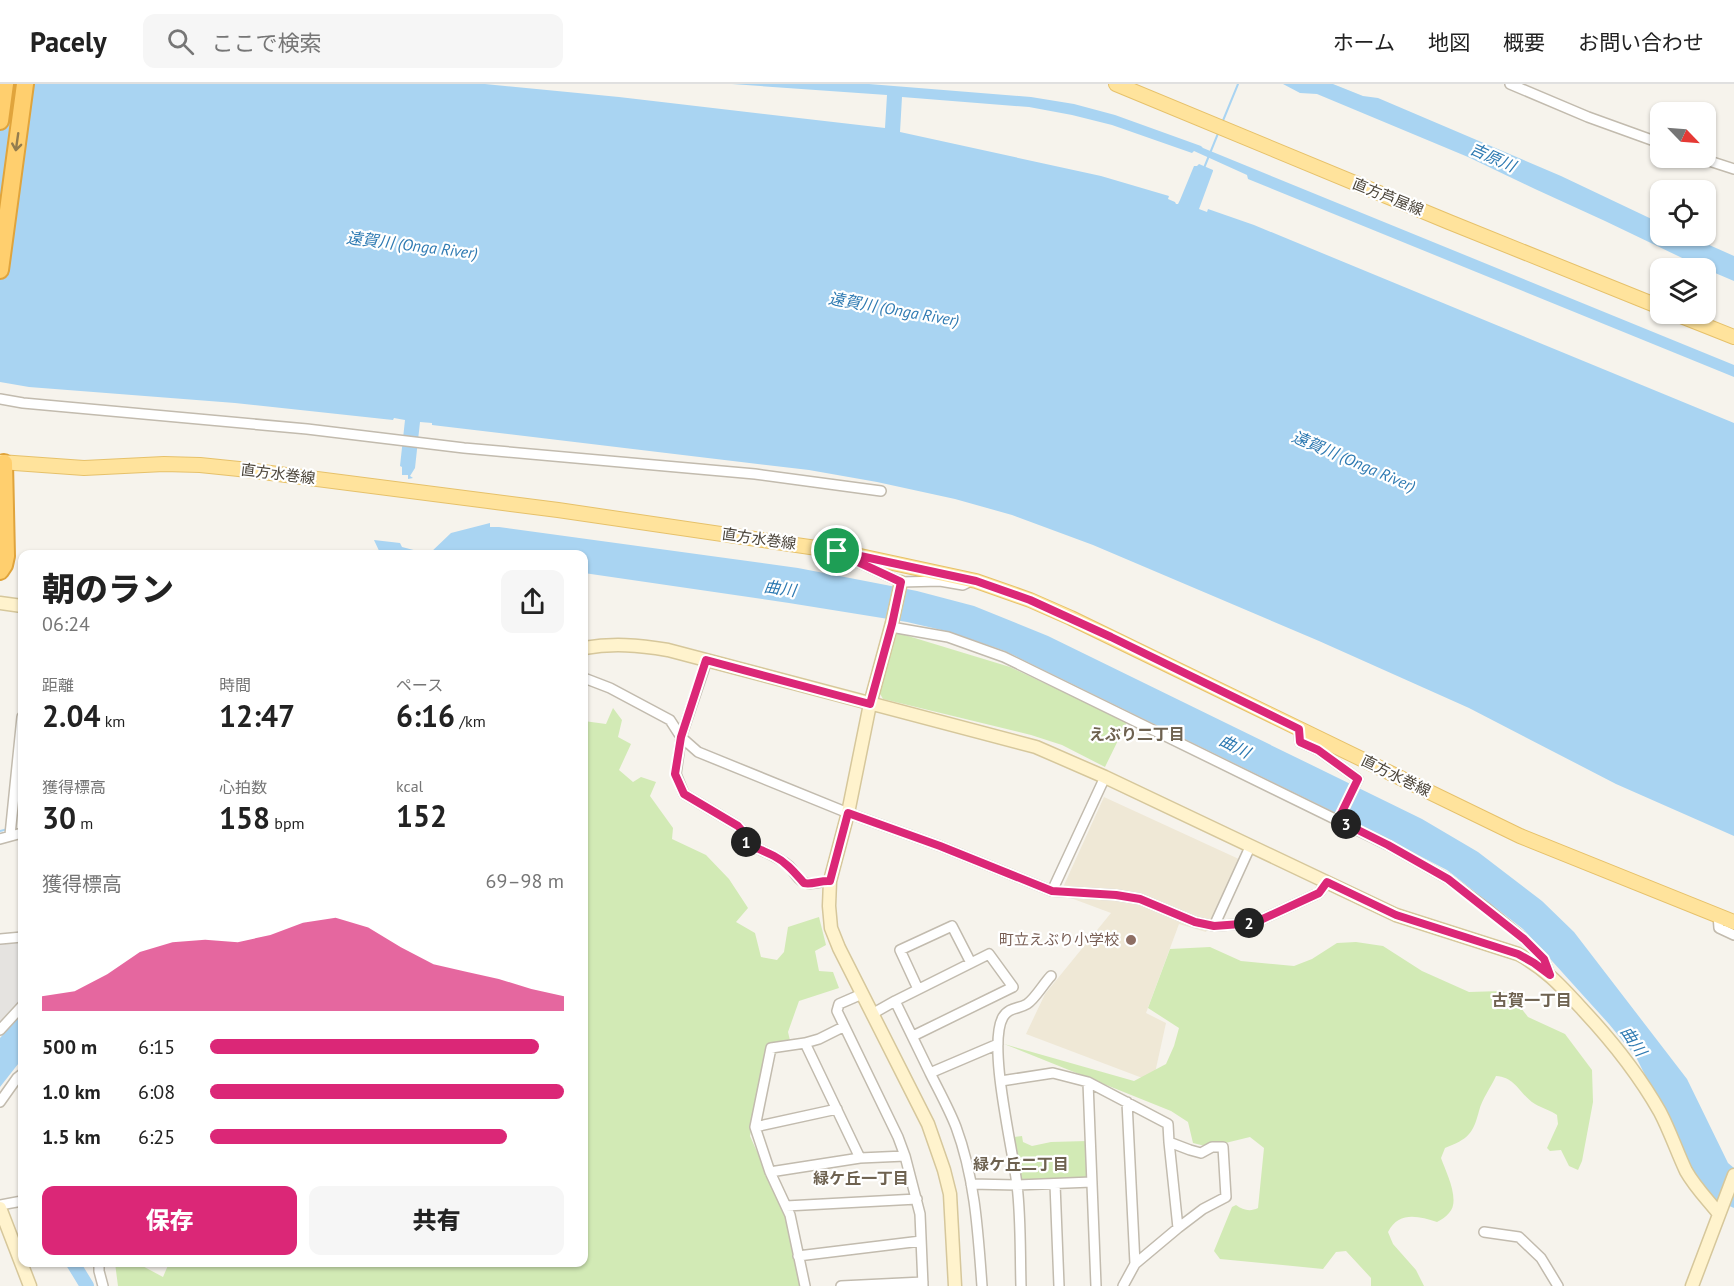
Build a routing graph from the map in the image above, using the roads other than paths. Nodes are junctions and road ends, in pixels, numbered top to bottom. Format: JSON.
{"nodes":[{"id":1,"x":5,"y":84,"type":"edge"},
{"id":2,"x":25,"y":84,"type":"edge"},
{"id":3,"x":1116,"y":84,"type":"edge"},
{"id":4,"x":1510,"y":84,"type":"edge"},
{"id":5,"x":0,"y":122,"type":"edge"},
{"id":6,"x":1650,"y":139,"type":"edge"},
{"id":7,"x":1716,"y":163,"type":"edge"},
{"id":8,"x":1734,"y":169,"type":"edge"},
{"id":9,"x":0,"y":270,"type":"edge"},
{"id":10,"x":1650,"y":303,"type":"edge"},
{"id":11,"x":1701,"y":324,"type":"edge"},
{"id":12,"x":1734,"y":337,"type":"edge"},
{"id":13,"x":0,"y":399,"type":"edge"},
{"id":14,"x":2,"y":462,"type":"edge"},
{"id":15,"x":880,"y":491,"type":"dead end"},
{"id":16,"x":837,"y":551,"type":"junction"},
{"id":17,"x":0,"y":571,"type":"edge"},
{"id":18,"x":976,"y":581,"type":"junction"},
{"id":19,"x":901,"y":582,"type":"junction"},
{"id":20,"x":0,"y":603,"type":"edge"},
{"id":21,"x":18,"y":605,"type":"edge"},
{"id":22,"x":891,"y":625,"type":"junction"},
{"id":23,"x":588,"y":647,"type":"edge"},
{"id":24,"x":706,"y":660,"type":"junction"},
{"id":25,"x":588,"y":680,"type":"edge"},
{"id":26,"x":870,"y":704,"type":"junction"},
{"id":27,"x":1299,"y":729,"type":"junction"},
{"id":28,"x":681,"y":737,"type":"junction"},
{"id":29,"x":18,"y":756,"type":"edge"},
{"id":30,"x":1105,"y":777,"type":"junction"},
{"id":31,"x":848,"y":813,"type":"junction"},
{"id":32,"x":1338,"y":820,"type":"junction"},
{"id":33,"x":18,"y":834,"type":"edge"},
{"id":34,"x":10,"y":835,"type":"junction"},
{"id":35,"x":0,"y":839,"type":"edge"},
{"id":36,"x":1250,"y":847,"type":"junction"},
{"id":37,"x":830,"y":881,"type":"junction"},
{"id":38,"x":1327,"y":882,"type":"junction"},
{"id":39,"x":1052,"y":891,"type":"junction"},
{"id":40,"x":1718,"y":915,"type":"junction"},
{"id":41,"x":1734,"y":922,"type":"edge"},
{"id":42,"x":1214,"y":926,"type":"junction"},
{"id":43,"x":1734,"y":935,"type":"edge"},
{"id":44,"x":18,"y":937,"type":"edge"},
{"id":45,"x":0,"y":939,"type":"edge"},
{"id":46,"x":970,"y":963,"type":"junction"},
{"id":47,"x":1550,"y":975,"type":"junction"},
{"id":48,"x":1051,"y":976,"type":"dead end"},
{"id":49,"x":918,"y":989,"type":"junction"},
{"id":50,"x":862,"y":994,"type":"junction"},
{"id":51,"x":895,"y":1001,"type":"junction"},
{"id":52,"x":18,"y":1010,"type":"edge"},
{"id":53,"x":872,"y":1014,"type":"junction"},
{"id":54,"x":843,"y":1027,"type":"junction"},
{"id":55,"x":0,"y":1030,"type":"edge"},
{"id":56,"x":913,"y":1036,"type":"junction"},
{"id":57,"x":805,"y":1043,"type":"junction"},
{"id":58,"x":998,"y":1044,"type":"junction"},
{"id":59,"x":930,"y":1073,"type":"junction"},
{"id":60,"x":18,"y":1076,"type":"edge"},
{"id":61,"x":1001,"y":1081,"type":"junction"},
{"id":62,"x":1088,"y":1082,"type":"junction"},
{"id":63,"x":0,"y":1102,"type":"edge"},
{"id":64,"x":1127,"y":1102,"type":"junction"},
{"id":65,"x":837,"y":1109,"type":"junction"},
{"id":66,"x":755,"y":1127,"type":"junction"},
{"id":67,"x":1170,"y":1142,"type":"junction"},
{"id":68,"x":905,"y":1156,"type":"junction"},
{"id":69,"x":860,"y":1158,"type":"junction"},
{"id":70,"x":770,"y":1172,"type":"junction"},
{"id":71,"x":1734,"y":1175,"type":"edge"},
{"id":72,"x":1092,"y":1182,"type":"junction"},
{"id":73,"x":971,"y":1184,"type":"junction"},
{"id":74,"x":1056,"y":1184,"type":"junction"},
{"id":75,"x":1017,"y":1185,"type":"junction"},
{"id":76,"x":917,"y":1199,"type":"junction"},
{"id":77,"x":18,"y":1202,"type":"edge"},
{"id":78,"x":786,"y":1206,"type":"junction"},
{"id":79,"x":0,"y":1207,"type":"edge"},
{"id":80,"x":1721,"y":1210,"type":"junction"},
{"id":81,"x":1178,"y":1228,"type":"junction"},
{"id":82,"x":1484,"y":1232,"type":"dead end"},
{"id":83,"x":921,"y":1241,"type":"junction"},
{"id":84,"x":18,"y":1254,"type":"edge"},
{"id":85,"x":798,"y":1256,"type":"junction"},
{"id":86,"x":1135,"y":1264,"type":"junction"},
{"id":87,"x":23,"y":1267,"type":"edge"},
{"id":88,"x":99,"y":1267,"type":"edge"},
{"id":89,"x":923,"y":1284,"type":"edge"},
{"id":90,"x":30,"y":1286,"type":"edge"},
{"id":91,"x":104,"y":1286,"type":"edge"},
{"id":92,"x":806,"y":1286,"type":"edge"},
{"id":93,"x":841,"y":1286,"type":"edge"},
{"id":94,"x":955,"y":1286,"type":"edge"},
{"id":95,"x":982,"y":1286,"type":"edge"},
{"id":96,"x":1021,"y":1286,"type":"edge"},
{"id":97,"x":1059,"y":1286,"type":"edge"},
{"id":98,"x":1096,"y":1286,"type":"edge"},
{"id":99,"x":1123,"y":1286,"type":"edge"},
{"id":100,"x":1558,"y":1286,"type":"edge"},
{"id":101,"x":1692,"y":1286,"type":"edge"}],
"edges":[{"from":1,"to":5,"type":"highway"},
{"from":2,"to":9,"type":"highway","one_way":true},
{"from":3,"to":10,"type":"main road","name":"直方芦屋線"},
{"from":4,"to":6,"type":"street"},
{"from":7,"to":8,"type":"street"},
{"from":11,"to":12,"type":"main road"},
{"from":13,"to":15,"type":"street"},
{"from":14,"to":16,"type":"main road","name":"直方水巻線"},
{"from":14,"to":17,"type":"highway"},
{"from":16,"to":18,"type":"main road","name":"直方水巻線"},
{"from":16,"to":19,"type":"street"},
{"from":18,"to":19,"type":"street"},
{"from":18,"to":27,"type":"main road","name":"直方水巻線"},
{"from":19,"to":22,"type":"street"},
{"from":20,"to":21,"type":"street"},
{"from":22,"to":26,"type":"street"},
{"from":22,"to":32,"type":"street"},
{"from":23,"to":24,"type":"street"},
{"from":24,"to":26,"type":"street"},
{"from":24,"to":28,"type":"street"},
{"from":25,"to":28,"type":"street"},
{"from":26,"to":30,"type":"street"},
{"from":26,"to":31,"type":"street"},
{"from":27,"to":32,"type":"street"},
{"from":27,"to":40,"type":"main road","name":"直方水巻線"},
{"from":28,"to":31,"type":"street"},
{"from":28,"to":37,"type":"street"},
{"from":29,"to":34,"type":"street"},
{"from":30,"to":36,"type":"street"},
{"from":30,"to":39,"type":"street"},
{"from":31,"to":37,"type":"street"},
{"from":31,"to":39,"type":"street"},
{"from":32,"to":47,"type":"street"},
{"from":33,"to":34,"type":"street"},
{"from":34,"to":35,"type":"street"},
{"from":36,"to":38,"type":"street"},
{"from":36,"to":42,"type":"street"},
{"from":37,"to":50,"type":"street"},
{"from":38,"to":42,"type":"street"},
{"from":38,"to":47,"type":"street"},
{"from":39,"to":42,"type":"street"},
{"from":40,"to":41,"type":"main road","name":"直方水巻線"},
{"from":40,"to":43,"type":"street"},
{"from":44,"to":45,"type":"street"},
{"from":46,"to":49,"type":"street"},
{"from":46,"to":49,"type":"street"},
{"from":46,"to":56,"type":"street"},
{"from":47,"to":80,"type":"street"},
{"from":48,"to":58,"type":"street"},
{"from":49,"to":51,"type":"street"},
{"from":50,"to":53,"type":"street"},
{"from":50,"to":54,"type":"street"},
{"from":51,"to":53,"type":"street"},
{"from":51,"to":56,"type":"street"},
{"from":52,"to":55,"type":"street"},
{"from":53,"to":94,"type":"street"},
{"from":54,"to":57,"type":"street"},
{"from":54,"to":68,"type":"street"},
{"from":56,"to":59,"type":"street"},
{"from":57,"to":65,"type":"street"},
{"from":57,"to":66,"type":"street"},
{"from":58,"to":59,"type":"street"},
{"from":58,"to":61,"type":"street"},
{"from":59,"to":73,"type":"street"},
{"from":60,"to":63,"type":"street"},
{"from":61,"to":62,"type":"street"},
{"from":61,"to":75,"type":"street"},
{"from":62,"to":64,"type":"street"},
{"from":62,"to":72,"type":"street"},
{"from":64,"to":67,"type":"street"},
{"from":64,"to":86,"type":"street"},
{"from":65,"to":66,"type":"street"},
{"from":65,"to":69,"type":"street"},
{"from":66,"to":70,"type":"street"},
{"from":67,"to":81,"type":"street"},
{"from":67,"to":81,"type":"street"},
{"from":68,"to":69,"type":"street"},
{"from":68,"to":76,"type":"street"},
{"from":69,"to":70,"type":"street"},
{"from":70,"to":78,"type":"street"},
{"from":71,"to":80,"type":"street"},
{"from":72,"to":74,"type":"street"},
{"from":72,"to":98,"type":"street"},
{"from":73,"to":75,"type":"street"},
{"from":73,"to":95,"type":"street"},
{"from":74,"to":75,"type":"street"},
{"from":74,"to":97,"type":"street"},
{"from":75,"to":96,"type":"street"},
{"from":76,"to":78,"type":"street"},
{"from":76,"to":83,"type":"street"},
{"from":77,"to":79,"type":"street"},
{"from":78,"to":85,"type":"street"},
{"from":79,"to":84,"type":"street"},
{"from":80,"to":101,"type":"street"},
{"from":81,"to":86,"type":"street"},
{"from":82,"to":100,"type":"street"},
{"from":83,"to":85,"type":"street"},
{"from":83,"to":89,"type":"street"},
{"from":85,"to":92,"type":"street"},
{"from":86,"to":99,"type":"street"},
{"from":87,"to":90,"type":"street"},
{"from":88,"to":91,"type":"street"},
{"from":89,"to":93,"type":"street"}]}
